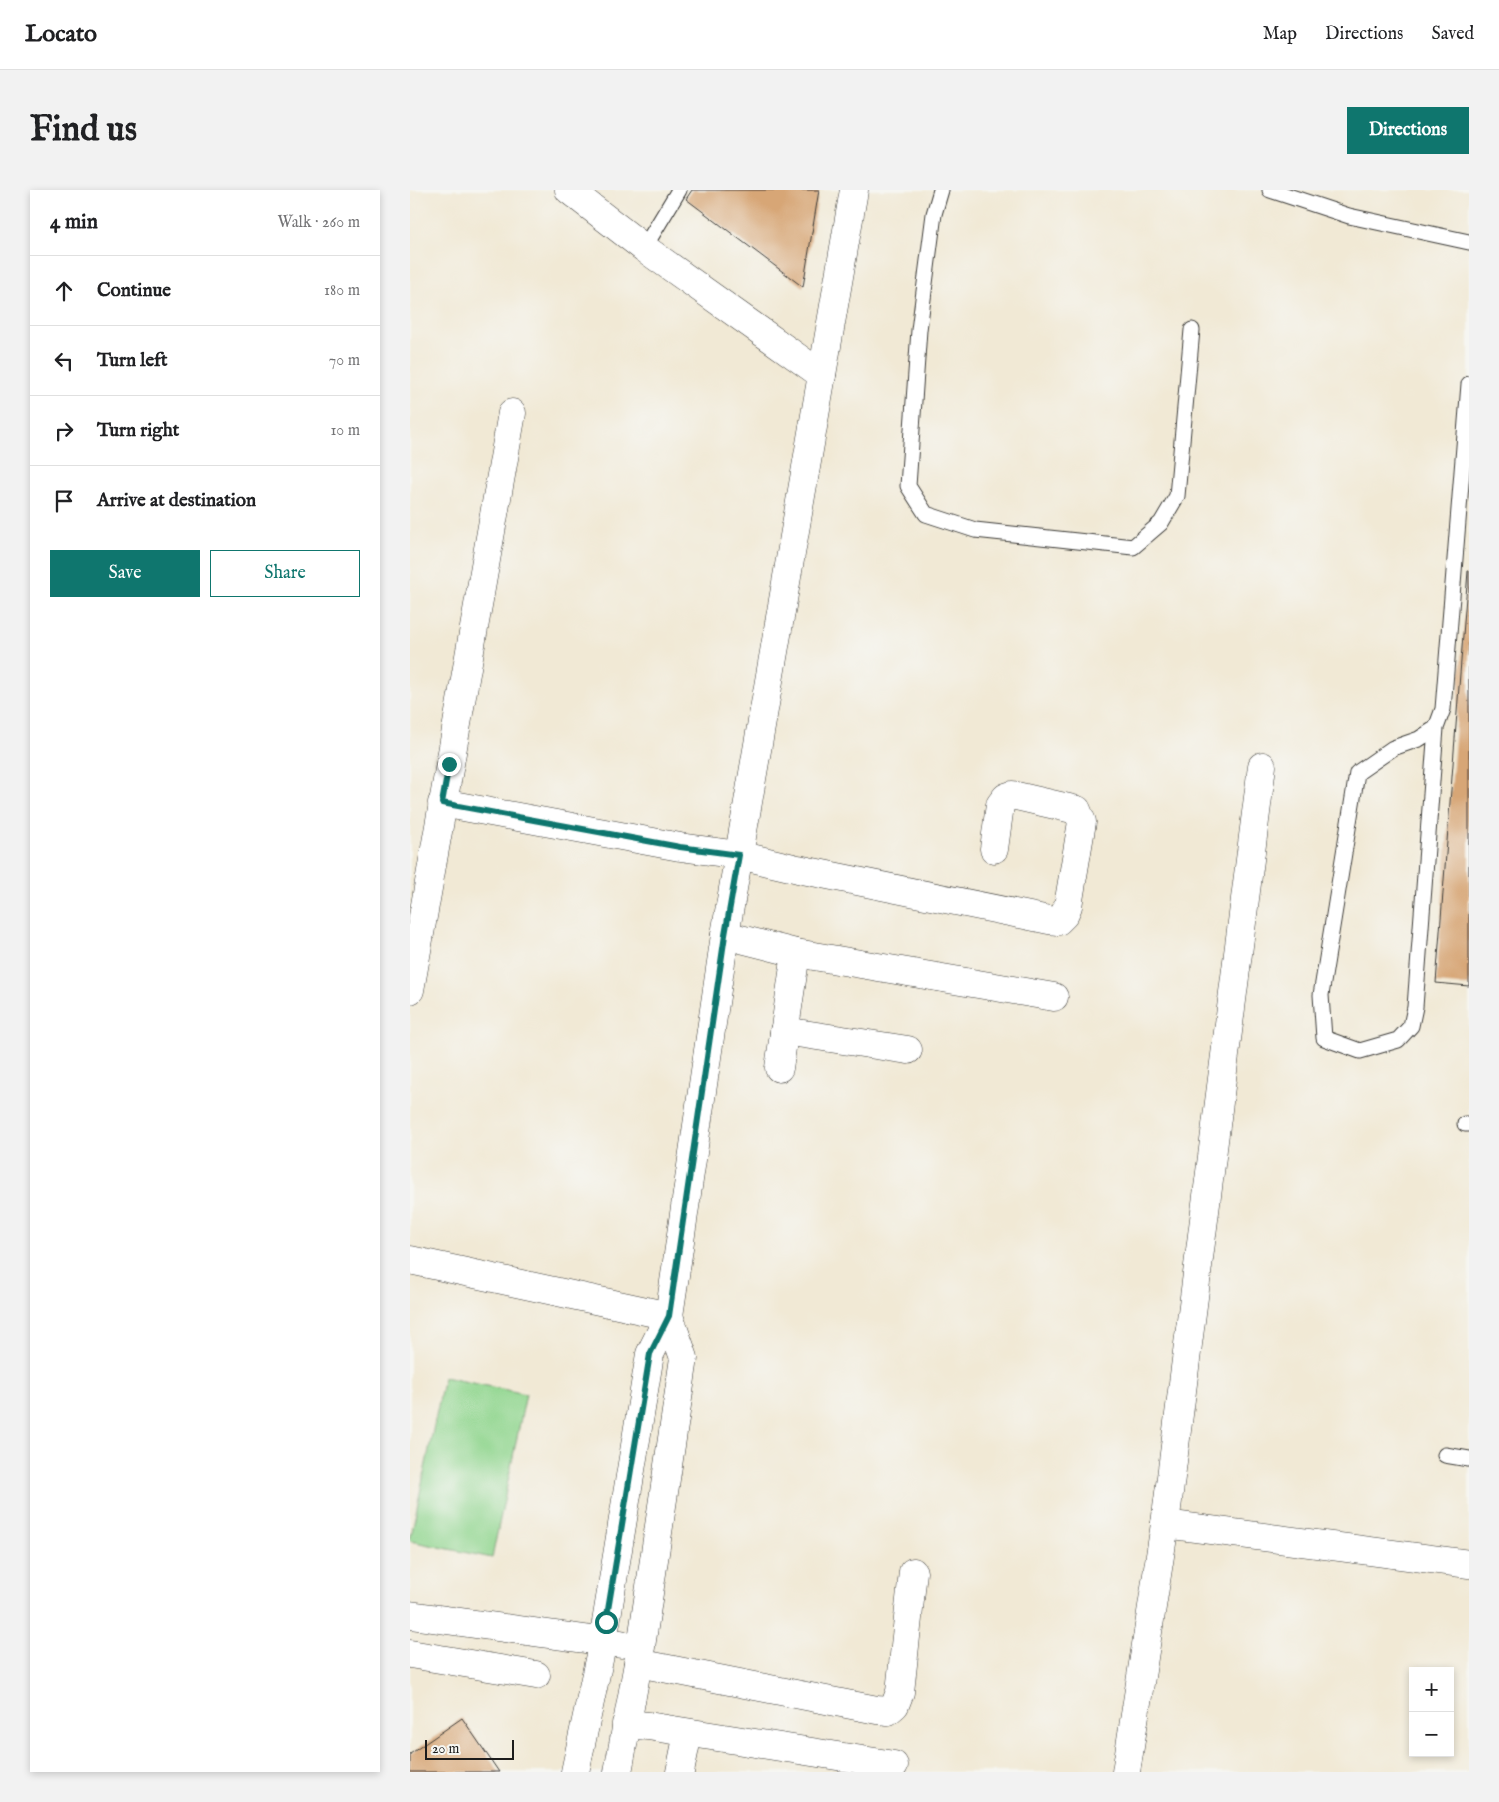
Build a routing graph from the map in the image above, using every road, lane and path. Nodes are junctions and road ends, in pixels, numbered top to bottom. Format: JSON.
{"nodes":[{"id":1,"x":569,"y":190,"type":"edge"},
{"id":2,"x":679,"y":190,"type":"edge"},
{"id":3,"x":854,"y":190,"type":"edge"},
{"id":4,"x":941,"y":190,"type":"edge"},
{"id":5,"x":1270,"y":190,"type":"edge"},
{"id":6,"x":1469,"y":242,"type":"edge"},
{"id":7,"x":644,"y":248,"type":"junction"},
{"id":8,"x":1192,"y":330,"type":"dead end"},
{"id":9,"x":822,"y":375,"type":"junction"},
{"id":10,"x":1469,"y":384,"type":"edge"},
{"id":11,"x":512,"y":413,"type":"dead end"},
{"id":12,"x":1436,"y":728,"type":"junction"},
{"id":13,"x":1262,"y":766,"type":"dead end"},
{"id":14,"x":442,"y":803,"type":"junction"},
{"id":15,"x":994,"y":849,"type":"dead end"},
{"id":16,"x":739,"y":855,"type":"junction"},
{"id":17,"x":725,"y":935,"type":"junction"},
{"id":18,"x":796,"y":953,"type":"junction"},
{"id":19,"x":410,"y":990,"type":"edge"},
{"id":20,"x":1054,"y":997,"type":"dead end"},
{"id":21,"x":784,"y":1031,"type":"junction"},
{"id":22,"x":908,"y":1050,"type":"dead end"},
{"id":23,"x":778,"y":1068,"type":"dead end"},
{"id":24,"x":410,"y":1260,"type":"edge"},
{"id":25,"x":669,"y":1316,"type":"junction"},
{"id":26,"x":1445,"y":1455,"type":"dead end"},
{"id":27,"x":1469,"y":1459,"type":"edge"},
{"id":28,"x":1164,"y":1524,"type":"junction"},
{"id":29,"x":1469,"y":1564,"type":"edge"},
{"id":30,"x":914,"y":1572,"type":"dead end"},
{"id":31,"x":410,"y":1615,"type":"edge"},
{"id":32,"x":603,"y":1641,"type":"junction"},
{"id":33,"x":410,"y":1654,"type":"edge"},
{"id":34,"x":639,"y":1655,"type":"junction"},
{"id":35,"x":536,"y":1675,"type":"dead end"},
{"id":36,"x":626,"y":1724,"type":"junction"},
{"id":37,"x":688,"y":1733,"type":"junction"},
{"id":38,"x":894,"y":1765,"type":"dead end"},
{"id":39,"x":575,"y":1772,"type":"edge"},
{"id":40,"x":618,"y":1772,"type":"edge"},
{"id":41,"x":680,"y":1772,"type":"edge"},
{"id":42,"x":1126,"y":1772,"type":"edge"}],
"edges":[{"from":1,"to":7,"type":"street"},
{"from":2,"to":7,"type":"lane"},
{"from":3,"to":9,"type":"street"},
{"from":4,"to":8,"type":"lane"},
{"from":5,"to":6,"type":"lane"},
{"from":7,"to":9,"type":"street"},
{"from":9,"to":16,"type":"street"},
{"from":10,"to":12,"type":"lane"},
{"from":11,"to":14,"type":"street"},
{"from":12,"to":12,"type":"lane"},
{"from":13,"to":28,"type":"street"},
{"from":14,"to":16,"type":"street"},
{"from":14,"to":19,"type":"street"},
{"from":15,"to":16,"type":"street"},
{"from":16,"to":17,"type":"street"},
{"from":17,"to":18,"type":"street"},
{"from":17,"to":25,"type":"street"},
{"from":18,"to":20,"type":"street"},
{"from":18,"to":21,"type":"street"},
{"from":21,"to":22,"type":"street"},
{"from":21,"to":23,"type":"street"},
{"from":24,"to":25,"type":"street"},
{"from":25,"to":32,"type":"street"},
{"from":25,"to":34,"type":"street"},
{"from":26,"to":27,"type":"lane"},
{"from":28,"to":29,"type":"street"},
{"from":28,"to":42,"type":"street"},
{"from":30,"to":34,"type":"street"},
{"from":31,"to":32,"type":"street"},
{"from":32,"to":34,"type":"street"},
{"from":32,"to":39,"type":"street"},
{"from":33,"to":35,"type":"street"},
{"from":34,"to":36,"type":"street"},
{"from":36,"to":37,"type":"street"},
{"from":36,"to":40,"type":"street"},
{"from":37,"to":38,"type":"street"},
{"from":37,"to":41,"type":"street"}]}
